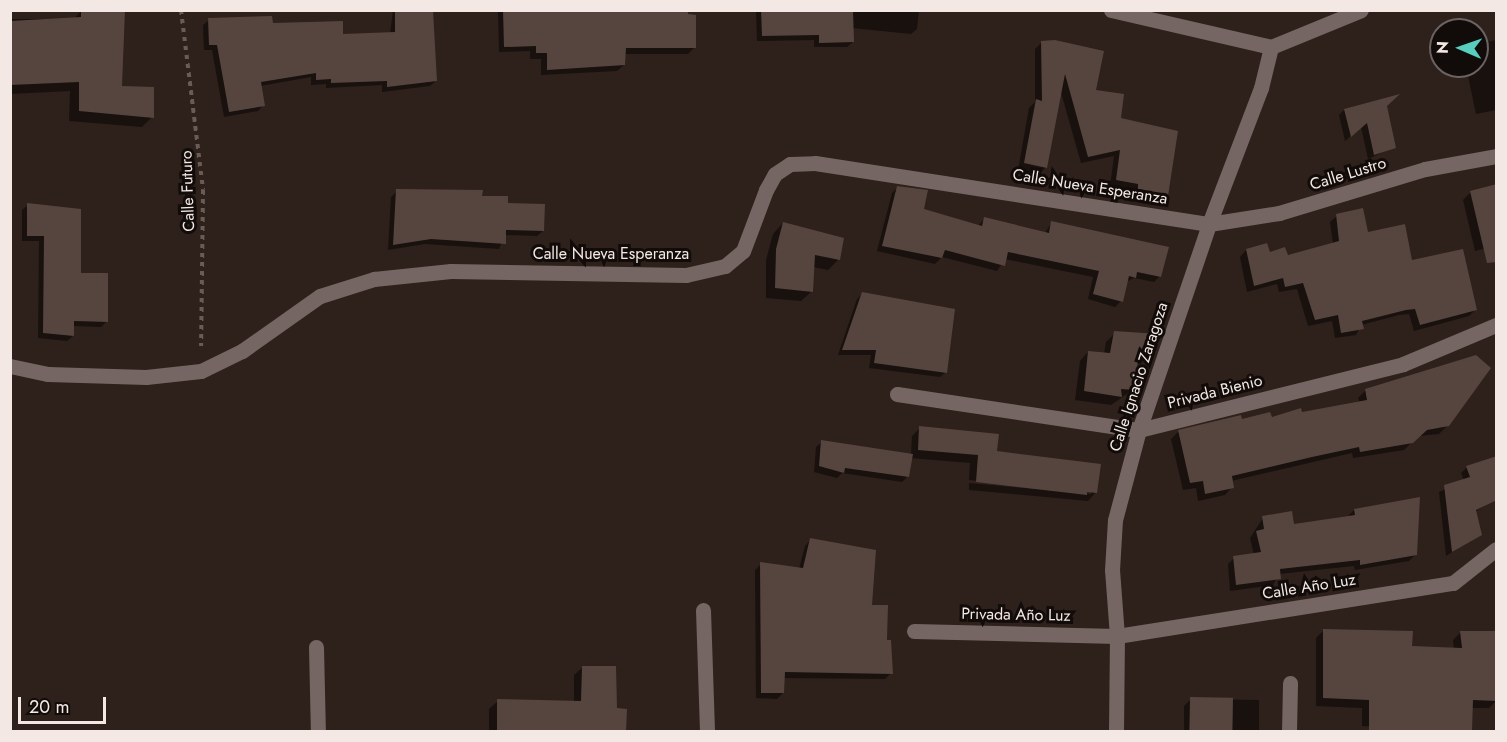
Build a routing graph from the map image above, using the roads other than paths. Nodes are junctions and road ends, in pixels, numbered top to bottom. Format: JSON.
{"nodes":[{"id":1,"x":1111,"y":10,"type":"edge"},
{"id":2,"x":1361,"y":10,"type":"edge"},
{"id":3,"x":1271,"y":47,"type":"junction"},
{"id":4,"x":1497,"y":156,"type":"edge"},
{"id":5,"x":1209,"y":224,"type":"junction"},
{"id":6,"x":1497,"y":325,"type":"edge"},
{"id":7,"x":10,"y":366,"type":"edge"},
{"id":8,"x":897,"y":394,"type":"dead end"},
{"id":9,"x":1138,"y":430,"type":"junction"},
{"id":10,"x":1497,"y":549,"type":"edge"},
{"id":11,"x":703,"y":610,"type":"dead end"},
{"id":12,"x":914,"y":631,"type":"dead end"},
{"id":13,"x":1117,"y":636,"type":"junction"},
{"id":14,"x":316,"y":647,"type":"dead end"},
{"id":15,"x":1290,"y":683,"type":"dead end"},
{"id":16,"x":318,"y":732,"type":"edge"},
{"id":17,"x":707,"y":732,"type":"edge"},
{"id":18,"x":1116,"y":732,"type":"edge"},
{"id":19,"x":1289,"y":732,"type":"edge"}],
"edges":[{"from":1,"to":3,"type":"street"},
{"from":2,"to":3,"type":"street"},
{"from":3,"to":5,"type":"street","name":"Calle Ignacio Zaragoza"},
{"from":4,"to":5,"type":"street","name":"Calle Lustro"},
{"from":5,"to":7,"type":"street","name":"Calle Nueva Esperanza"},
{"from":5,"to":9,"type":"street","name":"Calle Ignacio Zaragoza"},
{"from":6,"to":9,"type":"street","name":"Privada Bienio"},
{"from":8,"to":9,"type":"street","name":"Privada Bienio"},
{"from":9,"to":13,"type":"street","name":"Calle Ignacio Zaragoza"},
{"from":10,"to":13,"type":"street","name":"Calle Año Luz"},
{"from":11,"to":17,"type":"street"},
{"from":12,"to":13,"type":"street","name":"Privada Año Luz"},
{"from":13,"to":18,"type":"street","name":"Calle Ignacio Zaragoza"},
{"from":14,"to":16,"type":"street"},
{"from":15,"to":19,"type":"street"}]}
